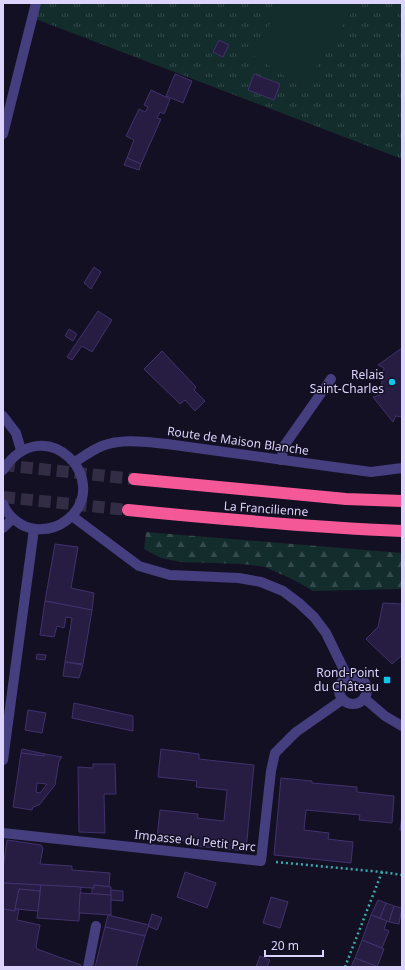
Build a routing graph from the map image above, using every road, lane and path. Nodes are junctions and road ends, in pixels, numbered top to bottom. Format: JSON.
{"nodes":[{"id":1,"x":36,"y":3,"type":"edge"},
{"id":2,"x":3,"y":134,"type":"edge"},
{"id":3,"x":331,"y":379,"type":"dead end"},
{"id":4,"x":3,"y":416,"type":"edge"},
{"id":5,"x":21,"y":450,"type":"junction"},
{"id":6,"x":281,"y":460,"type":"junction"},
{"id":7,"x":75,"y":462,"type":"junction"},
{"id":8,"x":402,"y":468,"type":"edge"},
{"id":9,"x":3,"y":470,"type":"edge"},
{"id":10,"x":134,"y":479,"type":"tunnel mouth"},
{"id":11,"x":402,"y":501,"type":"edge"},
{"id":12,"x":3,"y":504,"type":"edge"},
{"id":13,"x":128,"y":510,"type":"tunnel mouth"},
{"id":14,"x":72,"y":516,"type":"junction"},
{"id":15,"x":12,"y":518,"type":"junction"},
{"id":16,"x":3,"y":528,"type":"edge"},
{"id":17,"x":34,"y":529,"type":"junction"},
{"id":18,"x":402,"y":531,"type":"edge"},
{"id":19,"x":347,"y":676,"type":"junction"},
{"id":20,"x":364,"y":698,"type":"junction"},
{"id":21,"x":342,"y":700,"type":"junction"},
{"id":22,"x":402,"y":726,"type":"edge"},
{"id":23,"x":3,"y":760,"type":"edge"},
{"id":24,"x":3,"y":833,"type":"edge"},
{"id":25,"x":261,"y":861,"type":"junction"},
{"id":26,"x":382,"y":872,"type":"junction"},
{"id":27,"x":402,"y":876,"type":"edge"},
{"id":28,"x":96,"y":926,"type":"dead end"},
{"id":29,"x":88,"y":967,"type":"edge"},
{"id":30,"x":345,"y":967,"type":"edge"}],
"edges":[{"from":1,"to":2,"type":"street"},
{"from":3,"to":6,"type":"street"},
{"from":4,"to":5,"type":"street"},
{"from":5,"to":7,"type":"street"},
{"from":5,"to":9,"type":"street"},
{"from":6,"to":7,"type":"street","name":"Route de Maison Blanche"},
{"from":6,"to":8,"type":"street","name":"Route de Maison Blanche"},
{"from":7,"to":14,"type":"street"},
{"from":10,"to":11,"type":"highway","name":"La Francilienne"},
{"from":12,"to":15,"type":"street"},
{"from":13,"to":18,"type":"highway","name":"La Francilienne"},
{"from":14,"to":17,"type":"street"},
{"from":14,"to":19,"type":"street"},
{"from":15,"to":16,"type":"street"},
{"from":15,"to":17,"type":"street"},
{"from":17,"to":23,"type":"street"},
{"from":19,"to":20,"type":"street"},
{"from":19,"to":21,"type":"street"},
{"from":20,"to":21,"type":"street"},
{"from":20,"to":22,"type":"street"},
{"from":21,"to":25,"type":"street","name":"Impasse du Petit Parc"},
{"from":24,"to":25,"type":"street","name":"Impasse du Petit Parc"},
{"from":25,"to":26,"type":"path"},
{"from":26,"to":27,"type":"path"},
{"from":26,"to":30,"type":"path"},
{"from":28,"to":29,"type":"street"}]}
